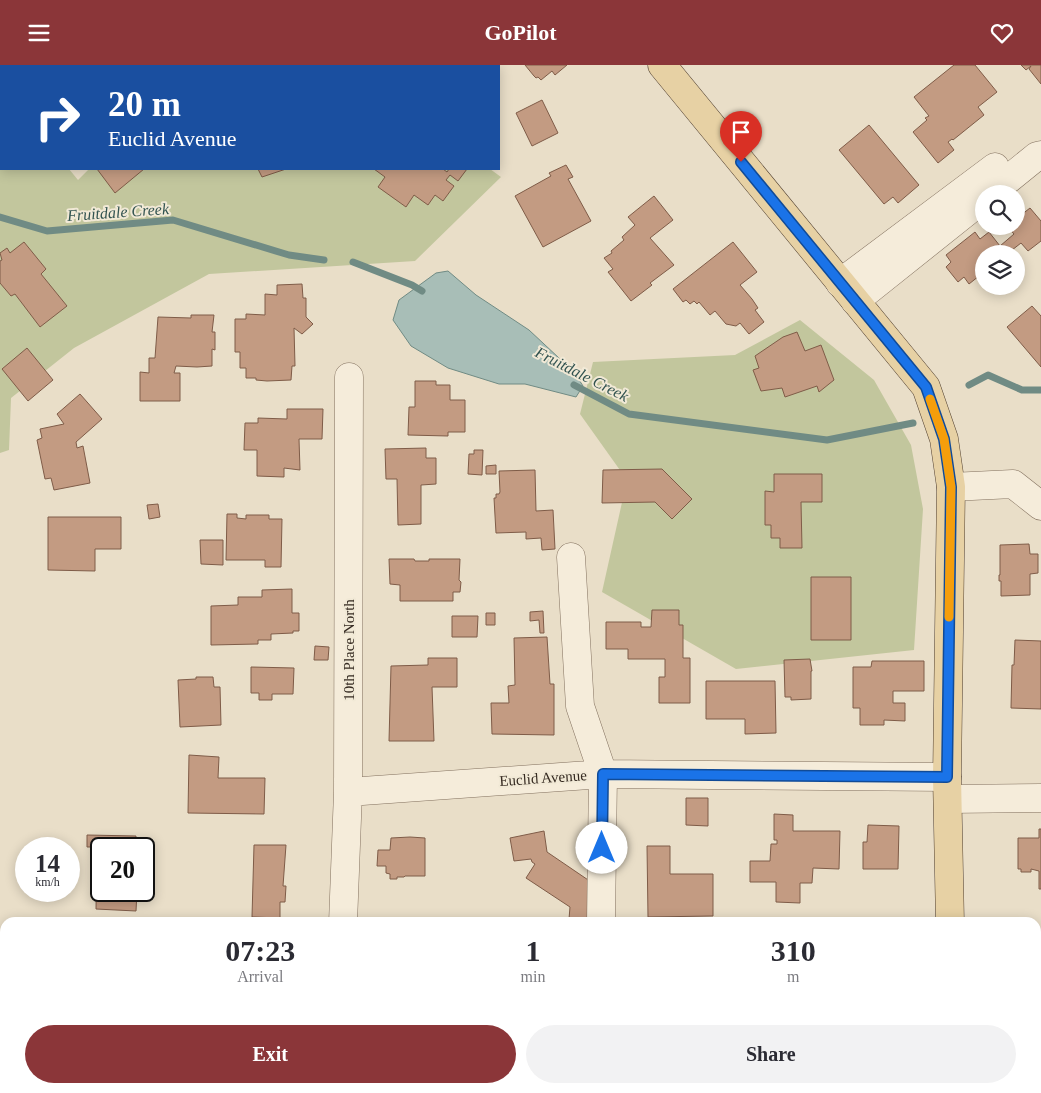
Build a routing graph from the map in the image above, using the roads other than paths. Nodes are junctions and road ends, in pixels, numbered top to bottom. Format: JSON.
{"nodes":[{"id":1,"x":662,"y":65,"type":"edge"},
{"id":2,"x":1041,"y":155,"type":"edge"},
{"id":3,"x":995,"y":167,"type":"dead end"},
{"id":4,"x":1001,"y":185,"type":"edge"},
{"id":5,"x":975,"y":204,"type":"edge"},
{"id":6,"x":848,"y":292,"type":"junction"},
{"id":7,"x":349,"y":377,"type":"dead end"},
{"id":8,"x":951,"y":487,"type":"junction"},
{"id":9,"x":1041,"y":505,"type":"edge"},
{"id":10,"x":572,"y":557,"type":"dead end"},
{"id":11,"x":603,"y":774,"type":"junction"},
{"id":12,"x":948,"y":788,"type":"junction"},
{"id":13,"x":348,"y":792,"type":"junction"},
{"id":14,"x":1041,"y":798,"type":"edge"},
{"id":15,"x":343,"y":917,"type":"edge"},
{"id":16,"x":601,"y":917,"type":"edge"},
{"id":17,"x":950,"y":917,"type":"edge"}],
"edges":[{"from":1,"to":6,"type":"main road"},
{"from":2,"to":4,"type":"street"},
{"from":3,"to":6,"type":"street"},
{"from":5,"to":6,"type":"street"},
{"from":6,"to":8,"type":"main road"},
{"from":7,"to":13,"type":"street","name":"10th Place North"},
{"from":8,"to":9,"type":"street"},
{"from":8,"to":12,"type":"main road"},
{"from":10,"to":11,"type":"street"},
{"from":11,"to":12,"type":"street","name":"Euclid Avenue"},
{"from":11,"to":13,"type":"street","name":"Euclid Avenue"},
{"from":11,"to":16,"type":"street"},
{"from":12,"to":14,"type":"street","name":"Euclid Avenue"},
{"from":12,"to":17,"type":"main road"},
{"from":13,"to":15,"type":"street","name":"10th Place North"}]}
